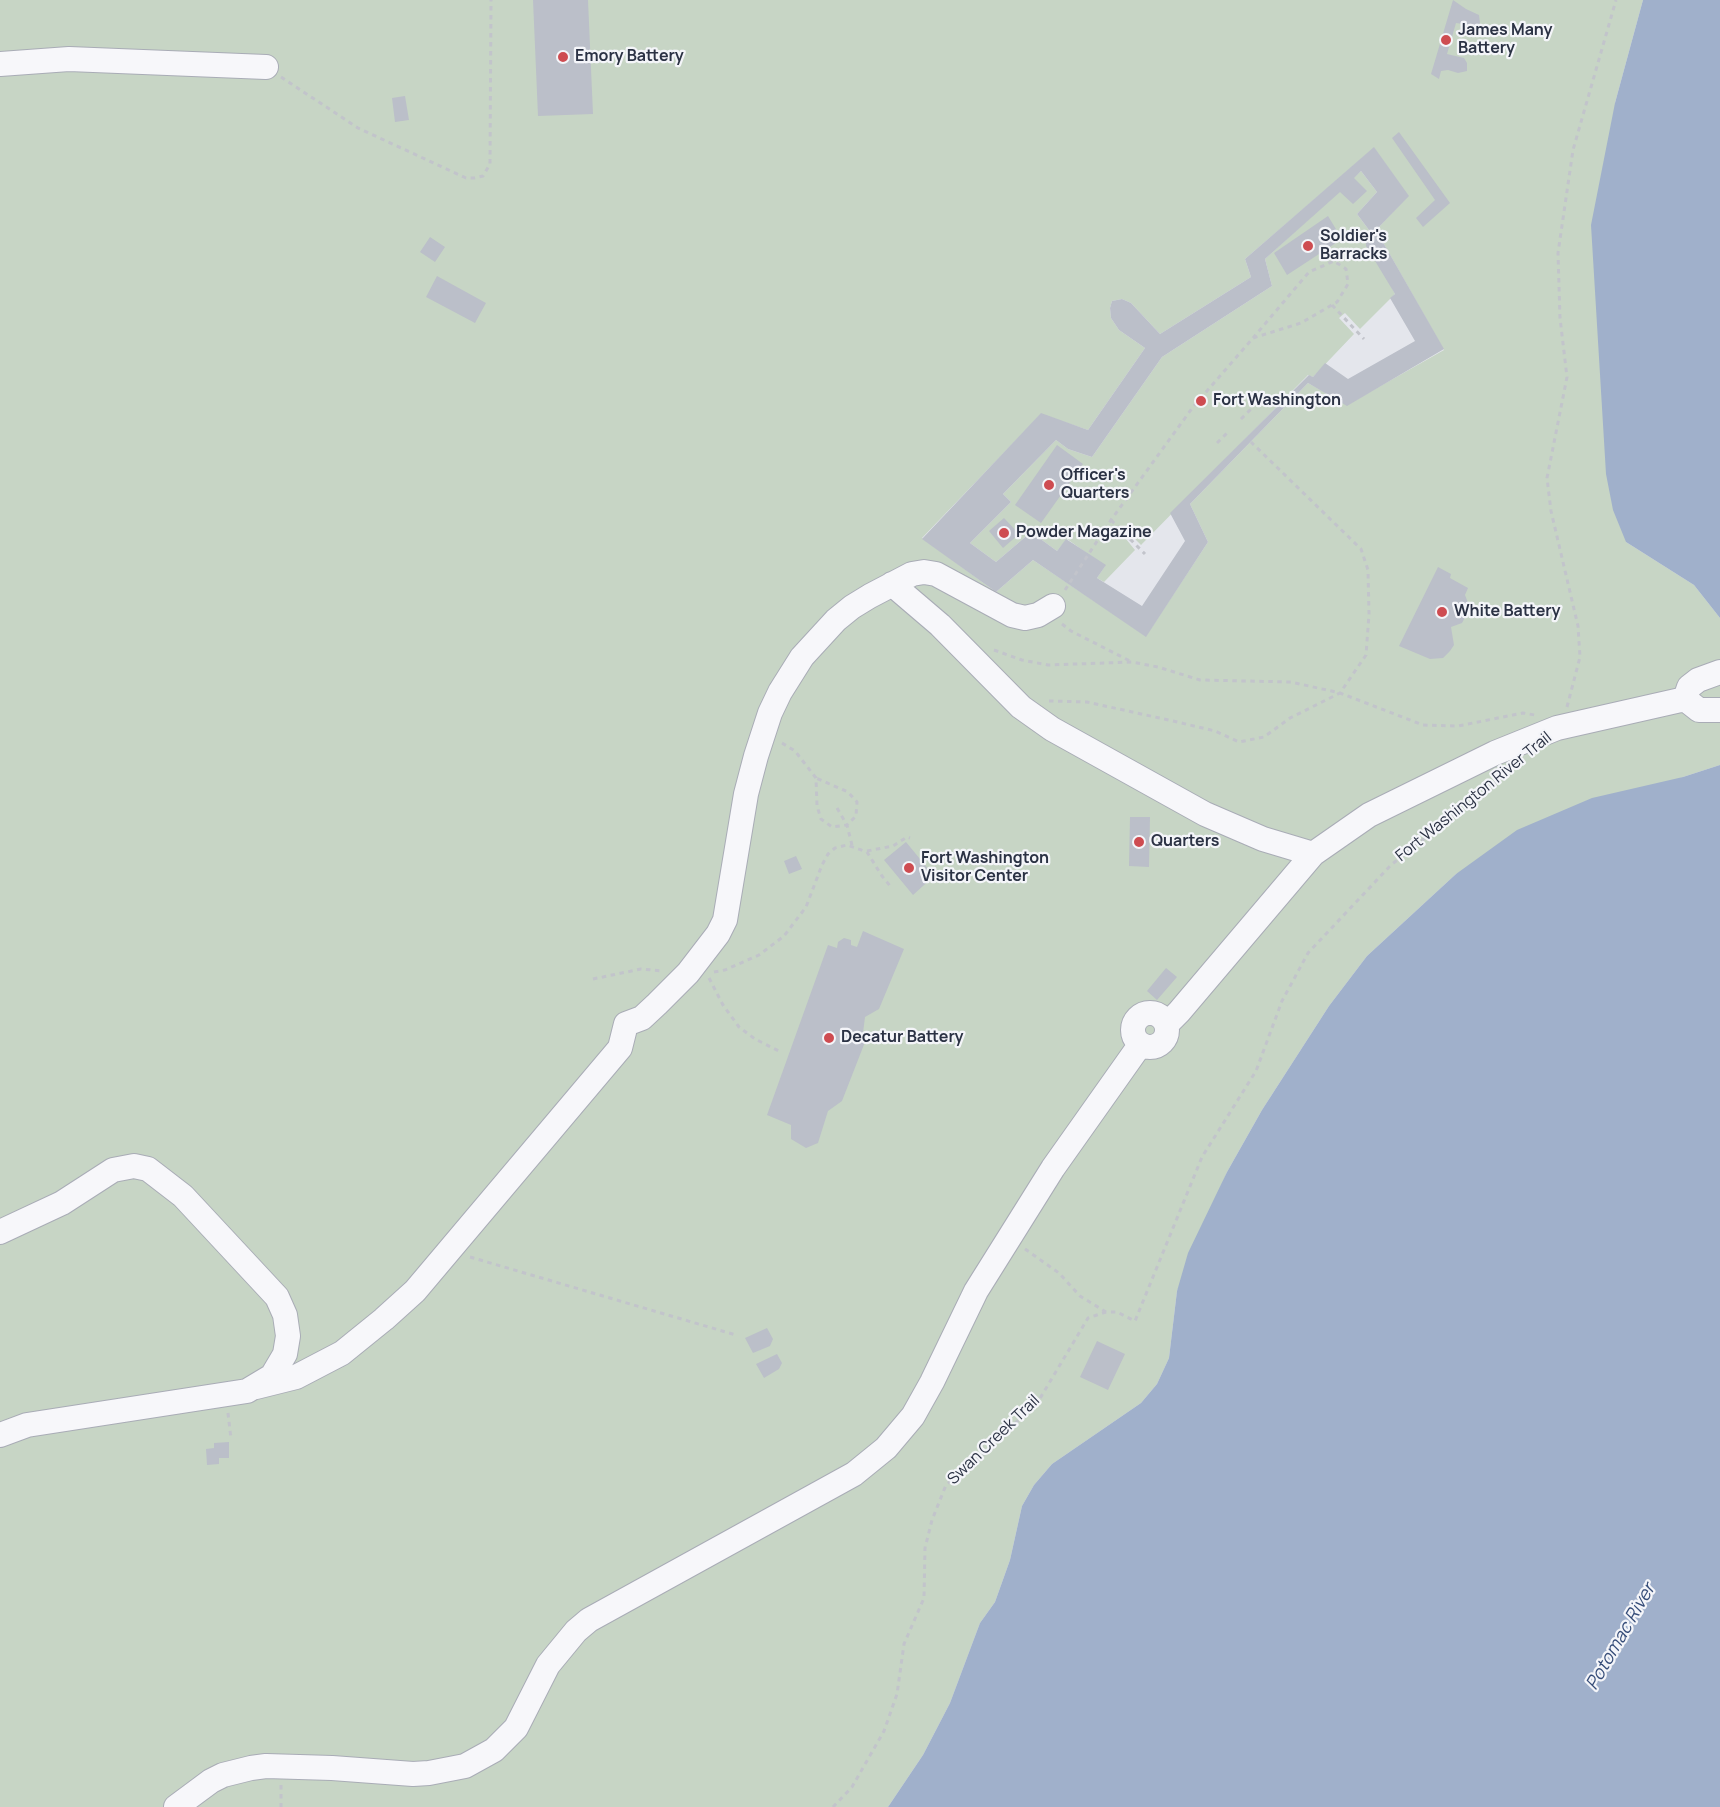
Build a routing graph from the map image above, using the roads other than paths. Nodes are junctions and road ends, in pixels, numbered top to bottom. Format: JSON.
{"nodes":[{"id":1,"x":0,"y":64,"type":"edge"},
{"id":2,"x":266,"y":67,"type":"road end"},
{"id":3,"x":892,"y":584,"type":"junction"},
{"id":4,"x":1050,"y":609,"type":"road end"},
{"id":5,"x":1720,"y":672,"type":"edge"},
{"id":6,"x":1685,"y":699,"type":"junction"},
{"id":7,"x":1720,"y":710,"type":"edge"},
{"id":8,"x":1313,"y":854,"type":"junction"},
{"id":9,"x":0,"y":1232,"type":"edge"},
{"id":10,"x":256,"y":1387,"type":"junction"},
{"id":11,"x":0,"y":1435,"type":"edge"},
{"id":12,"x":176,"y":1807,"type":"edge"}],
"edges":[{"from":1,"to":2,"type":"lane"},
{"from":3,"to":4,"type":"lane"},
{"from":3,"to":8,"type":"lane"},
{"from":3,"to":10,"type":"lane"},
{"from":5,"to":6,"type":"lane"},
{"from":6,"to":7,"type":"lane"},
{"from":6,"to":8,"type":"lane"},
{"from":8,"to":12,"type":"lane"},
{"from":9,"to":10,"type":"lane"},
{"from":10,"to":11,"type":"lane"}]}
